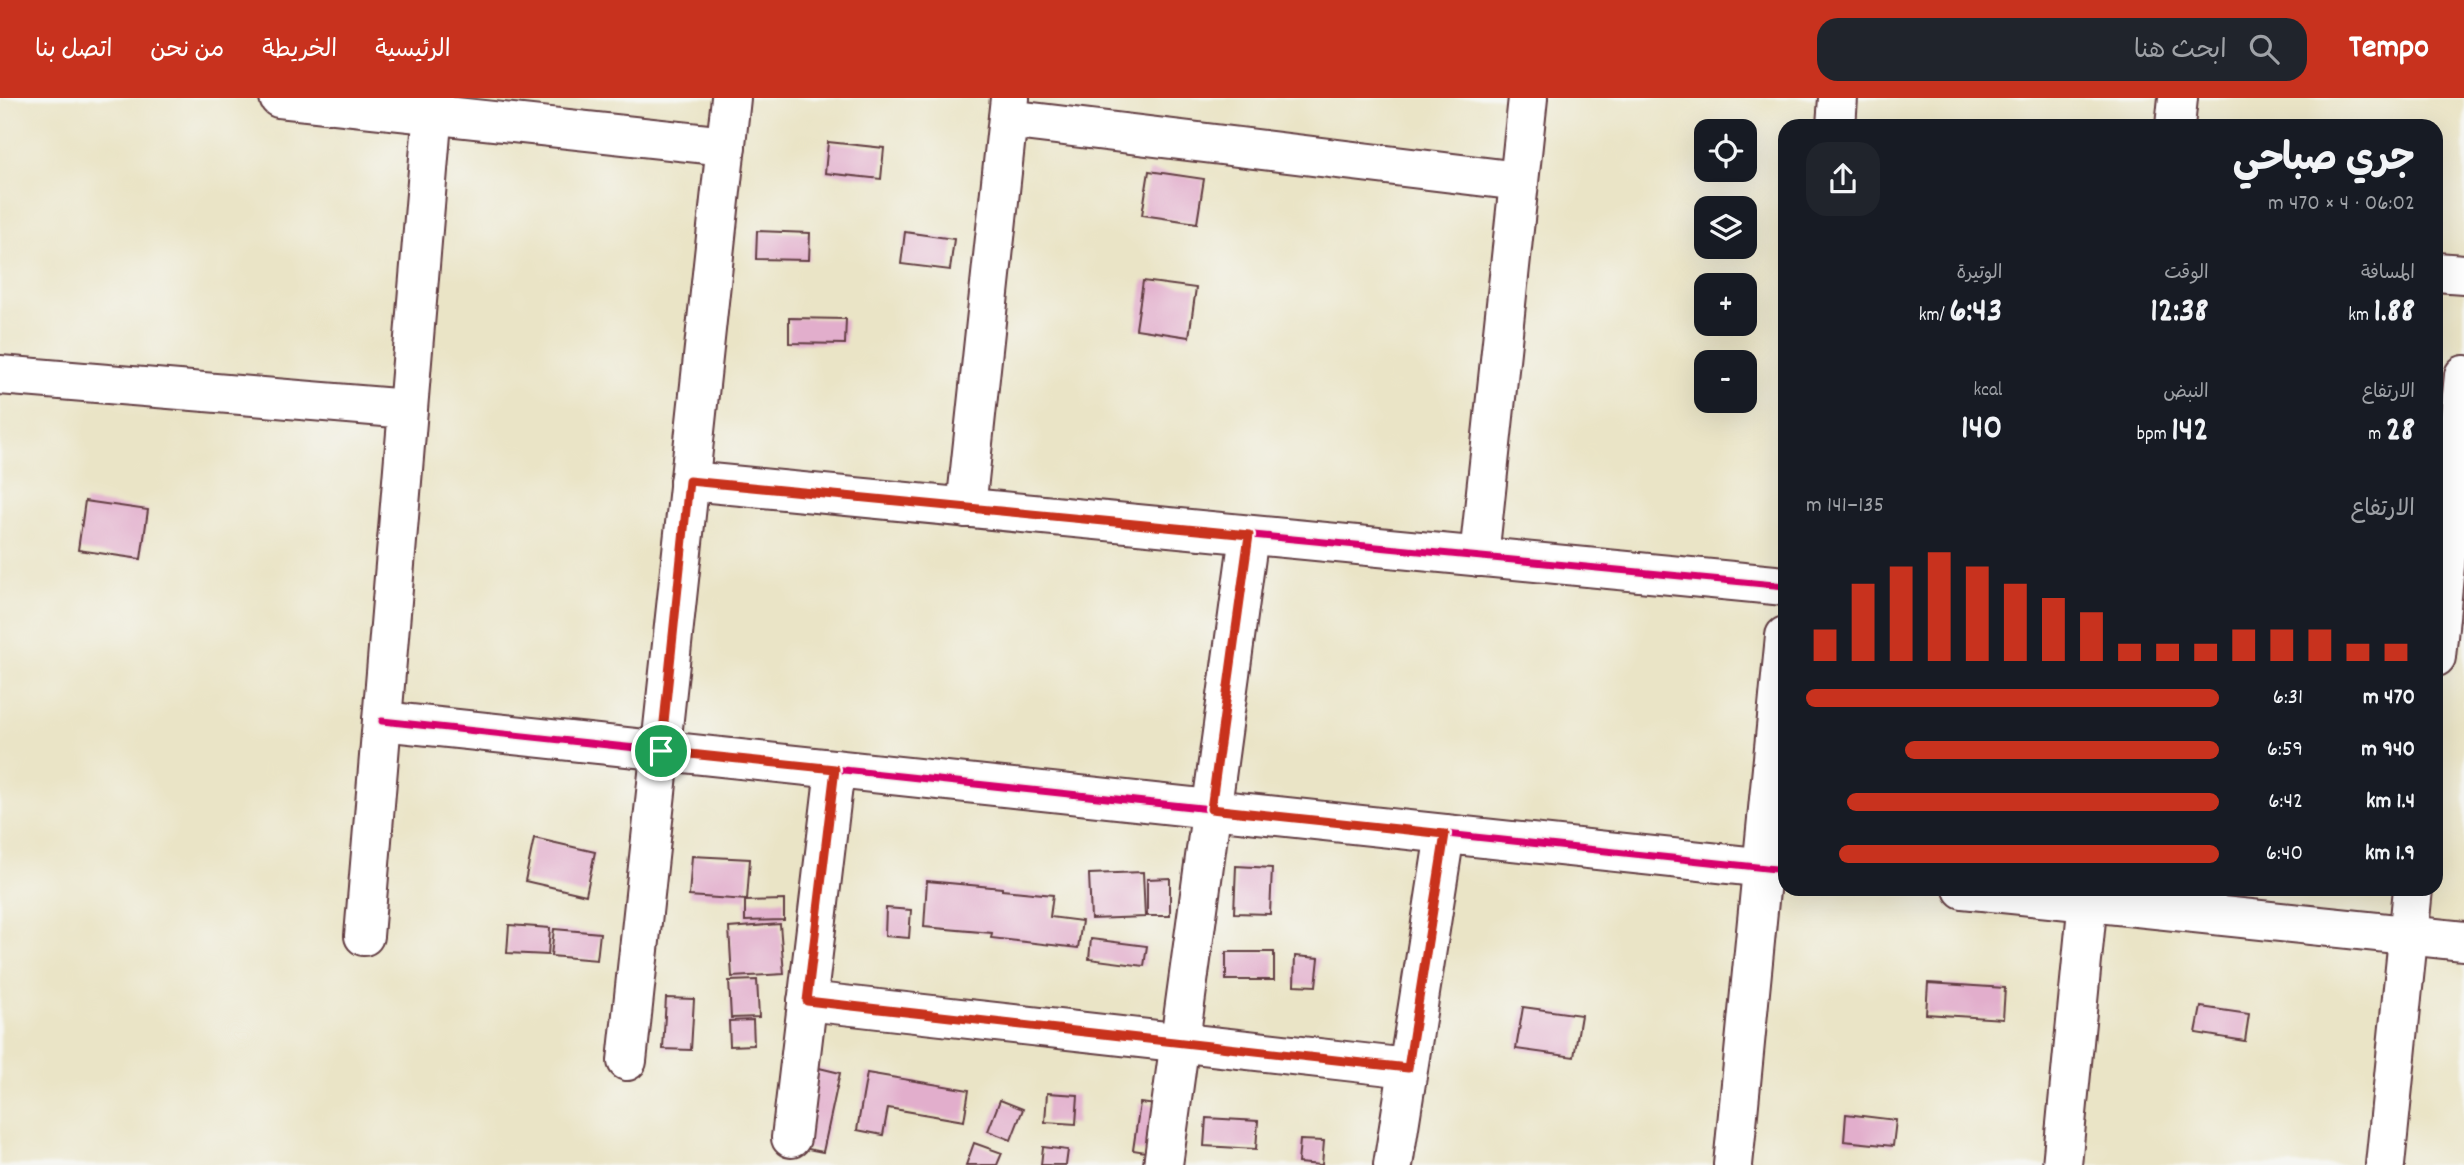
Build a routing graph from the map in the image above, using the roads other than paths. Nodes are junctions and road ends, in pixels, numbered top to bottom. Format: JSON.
{"nodes":[{"id":1,"x":279,"y":98,"type":"edge"},
{"id":2,"x":731,"y":98,"type":"edge"},
{"id":3,"x":1528,"y":98,"type":"edge"},
{"id":4,"x":1838,"y":98,"type":"edge"},
{"id":5,"x":2178,"y":98,"type":"edge"},
{"id":6,"x":433,"y":106,"type":"edge"},
{"id":7,"x":1009,"y":108,"type":"edge"},
{"id":8,"x":1836,"y":119,"type":"edge"},
{"id":9,"x":2176,"y":119,"type":"edge"},
{"id":10,"x":726,"y":146,"type":"junction"},
{"id":11,"x":1519,"y":181,"type":"junction"},
{"id":12,"x":2443,"y":273,"type":"edge"},
{"id":13,"x":2464,"y":275,"type":"edge"},
{"id":14,"x":0,"y":375,"type":"edge"},
{"id":15,"x":2464,"y":375,"type":"edge"},
{"id":16,"x":408,"y":409,"type":"junction"},
{"id":17,"x":2453,"y":435,"type":"edge"},
{"id":18,"x":689,"y":481,"type":"junction"},
{"id":19,"x":966,"y":508,"type":"junction"},
{"id":20,"x":1249,"y":535,"type":"junction"},
{"id":21,"x":1479,"y":557,"type":"junction"},
{"id":22,"x":2443,"y":566,"type":"edge"},
{"id":23,"x":1778,"y":585,"type":"edge"},
{"id":24,"x":382,"y":721,"type":"junction"},
{"id":25,"x":661,"y":751,"type":"junction"},
{"id":26,"x":835,"y":769,"type":"junction"},
{"id":27,"x":1778,"y":784,"type":"edge"},
{"id":28,"x":1211,"y":809,"type":"junction"},
{"id":29,"x":1445,"y":834,"type":"junction"},
{"id":30,"x":1774,"y":869,"type":"edge"},
{"id":31,"x":2088,"y":896,"type":"edge"},
{"id":32,"x":2412,"y":896,"type":"edge"},
{"id":33,"x":363,"y":936,"type":"dead end"},
{"id":34,"x":2408,"y":936,"type":"junction"},
{"id":35,"x":2464,"y":941,"type":"edge"},
{"id":36,"x":807,"y":1001,"type":"junction"},
{"id":37,"x":1180,"y":1043,"type":"junction"},
{"id":38,"x":627,"y":1061,"type":"dead end"},
{"id":39,"x":1408,"y":1068,"type":"junction"},
{"id":40,"x":791,"y":1138,"type":"dead end"},
{"id":41,"x":1163,"y":1165,"type":"edge"},
{"id":42,"x":1393,"y":1165,"type":"edge"},
{"id":43,"x":1733,"y":1165,"type":"edge"},
{"id":44,"x":2062,"y":1165,"type":"edge"},
{"id":45,"x":2385,"y":1165,"type":"edge"}],
"edges":[{"from":1,"to":6,"type":"street"},
{"from":2,"to":10,"type":"street"},
{"from":3,"to":11,"type":"street"},
{"from":4,"to":8,"type":"street"},
{"from":5,"to":9,"type":"street"},
{"from":6,"to":10,"type":"street"},
{"from":6,"to":16,"type":"street"},
{"from":7,"to":11,"type":"street"},
{"from":7,"to":19,"type":"street"},
{"from":10,"to":18,"type":"street"},
{"from":11,"to":21,"type":"street"},
{"from":12,"to":13,"type":"street"},
{"from":14,"to":16,"type":"street"},
{"from":15,"to":17,"type":"street"},
{"from":16,"to":24,"type":"street"},
{"from":17,"to":22,"type":"street"},
{"from":18,"to":19,"type":"street"},
{"from":18,"to":25,"type":"street"},
{"from":19,"to":20,"type":"street"},
{"from":20,"to":21,"type":"street"},
{"from":20,"to":28,"type":"street"},
{"from":21,"to":23,"type":"street"},
{"from":24,"to":25,"type":"street"},
{"from":24,"to":33,"type":"street"},
{"from":25,"to":26,"type":"street"},
{"from":25,"to":38,"type":"street"},
{"from":26,"to":28,"type":"street"},
{"from":26,"to":36,"type":"street"},
{"from":27,"to":30,"type":"street"},
{"from":28,"to":29,"type":"street"},
{"from":28,"to":37,"type":"street"},
{"from":29,"to":30,"type":"street"},
{"from":29,"to":39,"type":"street"},
{"from":30,"to":43,"type":"street"},
{"from":31,"to":34,"type":"street"},
{"from":31,"to":44,"type":"street"},
{"from":32,"to":34,"type":"street"},
{"from":34,"to":35,"type":"street"},
{"from":34,"to":45,"type":"street"},
{"from":36,"to":37,"type":"street"},
{"from":36,"to":40,"type":"street"},
{"from":37,"to":39,"type":"street"},
{"from":37,"to":41,"type":"street"},
{"from":39,"to":42,"type":"street"}]}
